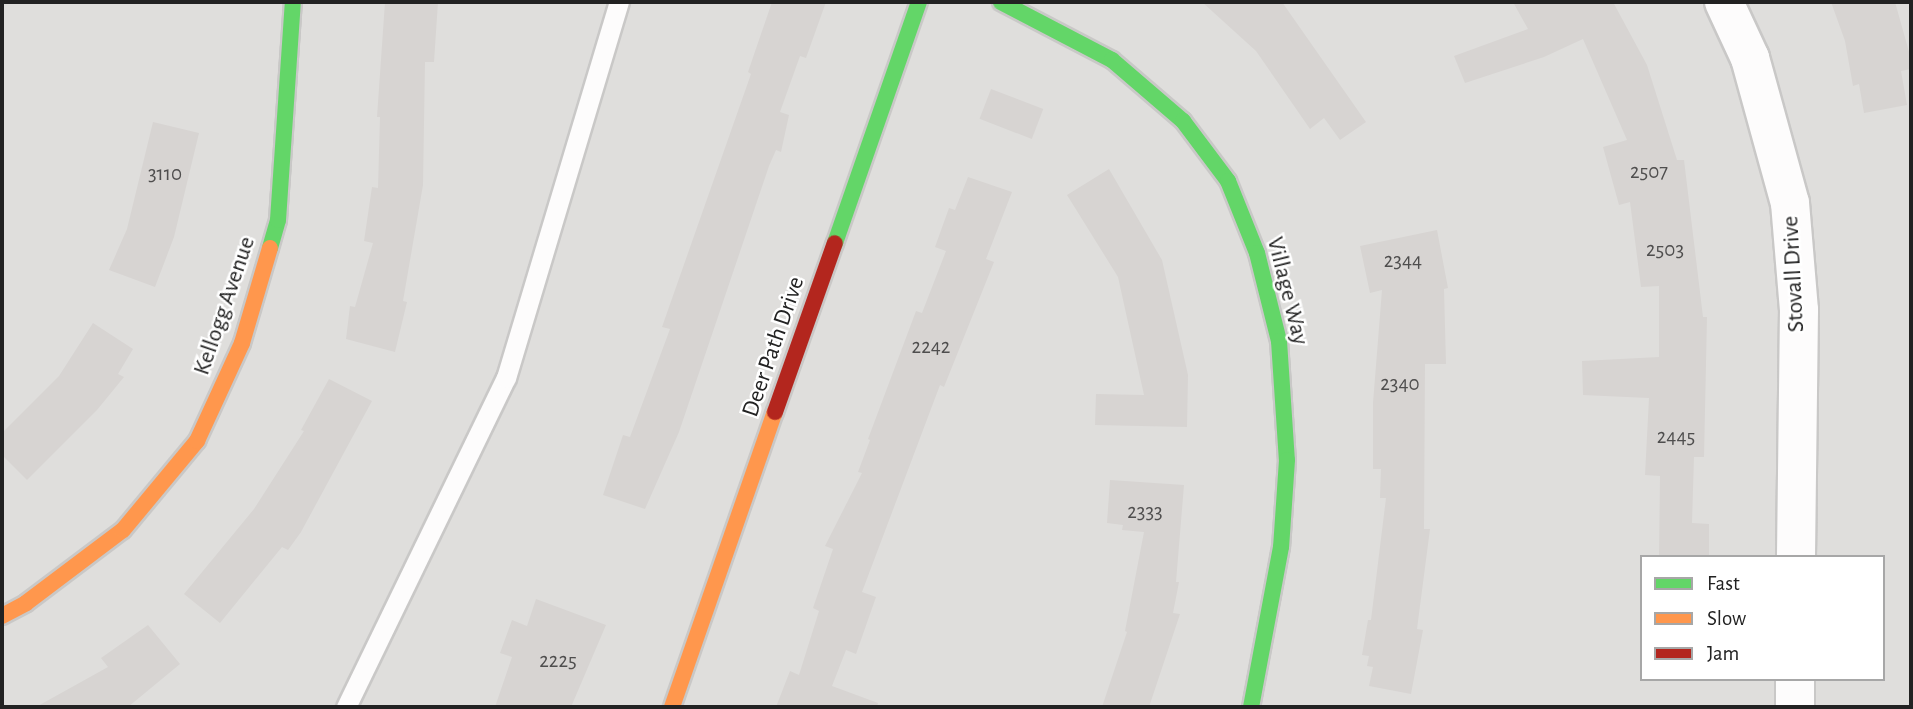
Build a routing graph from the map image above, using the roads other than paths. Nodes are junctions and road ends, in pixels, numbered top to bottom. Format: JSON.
{"nodes":[{"id":1,"x":293,"y":2,"type":"edge"},
{"id":2,"x":619,"y":2,"type":"edge"},
{"id":3,"x":919,"y":2,"type":"edge"},
{"id":4,"x":1001,"y":2,"type":"edge"},
{"id":5,"x":1724,"y":2,"type":"edge"},
{"id":6,"x":1797,"y":555,"type":"edge"},
{"id":7,"x":2,"y":616,"type":"edge"},
{"id":8,"x":1795,"y":681,"type":"edge"},
{"id":9,"x":346,"y":707,"type":"edge"},
{"id":10,"x":671,"y":707,"type":"edge"},
{"id":11,"x":1251,"y":707,"type":"edge"},
{"id":12,"x":1795,"y":707,"type":"edge"}],
"edges":[{"from":1,"to":7,"type":"street","name":"Kellogg Avenue"},
{"from":2,"to":9,"type":"lane"},
{"from":3,"to":10,"type":"street","name":"Deer Path Drive"},
{"from":4,"to":11,"type":"street","name":"Village Way"},
{"from":5,"to":6,"type":"street","name":"Stovall Drive"},
{"from":8,"to":12,"type":"street"}]}
